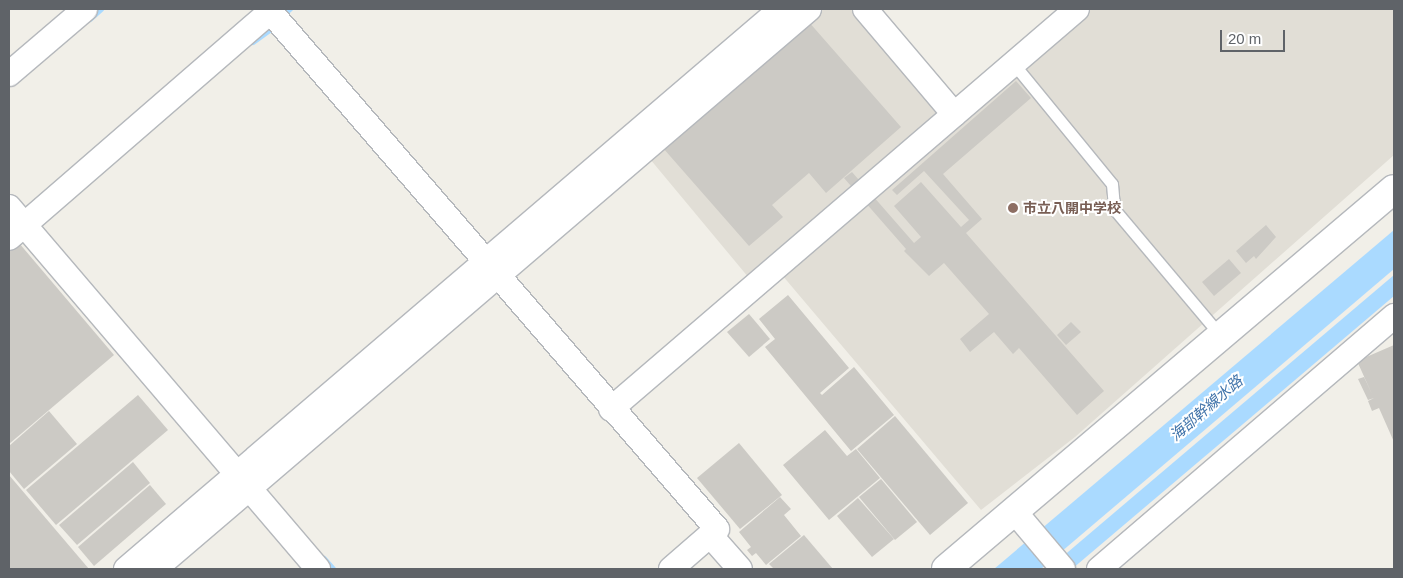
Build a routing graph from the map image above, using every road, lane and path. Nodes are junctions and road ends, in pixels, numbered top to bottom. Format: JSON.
{"nodes":[{"id":1,"x":85,"y":9,"type":"edge"},
{"id":2,"x":781,"y":9,"type":"edge"},
{"id":3,"x":809,"y":9,"type":"edge"},
{"id":4,"x":865,"y":9,"type":"edge"},
{"id":5,"x":1077,"y":9,"type":"edge"},
{"id":6,"x":270,"y":10,"type":"edge"},
{"id":7,"x":1013,"y":63,"type":"junction"},
{"id":8,"x":9,"y":74,"type":"edge"},
{"id":9,"x":954,"y":114,"type":"junction"},
{"id":10,"x":1394,"y":189,"type":"edge"},
{"id":11,"x":9,"y":207,"type":"edge"},
{"id":12,"x":16,"y":232,"type":"edge"},
{"id":13,"x":491,"y":270,"type":"junction"},
{"id":14,"x":1394,"y":316,"type":"edge"},
{"id":15,"x":1222,"y":337,"type":"junction"},
{"id":16,"x":611,"y":409,"type":"junction"},
{"id":17,"x":243,"y":481,"type":"junction"},
{"id":18,"x":1014,"y":511,"type":"junction"},
{"id":19,"x":710,"y":535,"type":"junction"},
{"id":20,"x":126,"y":569,"type":"edge"},
{"id":21,"x":154,"y":569,"type":"edge"},
{"id":22,"x":318,"y":569,"type":"edge"},
{"id":23,"x":671,"y":569,"type":"edge"},
{"id":24,"x":740,"y":569,"type":"edge"},
{"id":25,"x":946,"y":569,"type":"edge"},
{"id":26,"x":1063,"y":569,"type":"edge"},
{"id":27,"x":1099,"y":569,"type":"edge"}],
"edges":[{"from":1,"to":8,"type":"street"},
{"from":2,"to":13,"type":"street"},
{"from":3,"to":13,"type":"street"},
{"from":4,"to":9,"type":"street"},
{"from":5,"to":7,"type":"street"},
{"from":6,"to":12,"type":"street"},
{"from":6,"to":13,"type":"street"},
{"from":7,"to":9,"type":"street"},
{"from":7,"to":15,"type":"lane"},
{"from":9,"to":16,"type":"street"},
{"from":10,"to":15,"type":"street"},
{"from":11,"to":12,"type":"street"},
{"from":12,"to":17,"type":"street"},
{"from":13,"to":16,"type":"street"},
{"from":13,"to":17,"type":"street"},
{"from":14,"to":27,"type":"street"},
{"from":15,"to":18,"type":"street"},
{"from":16,"to":19,"type":"street"},
{"from":17,"to":20,"type":"street"},
{"from":17,"to":21,"type":"street"},
{"from":17,"to":22,"type":"street"},
{"from":18,"to":25,"type":"street"},
{"from":18,"to":26,"type":"street"},
{"from":19,"to":23,"type":"street"},
{"from":19,"to":24,"type":"street"}]}
